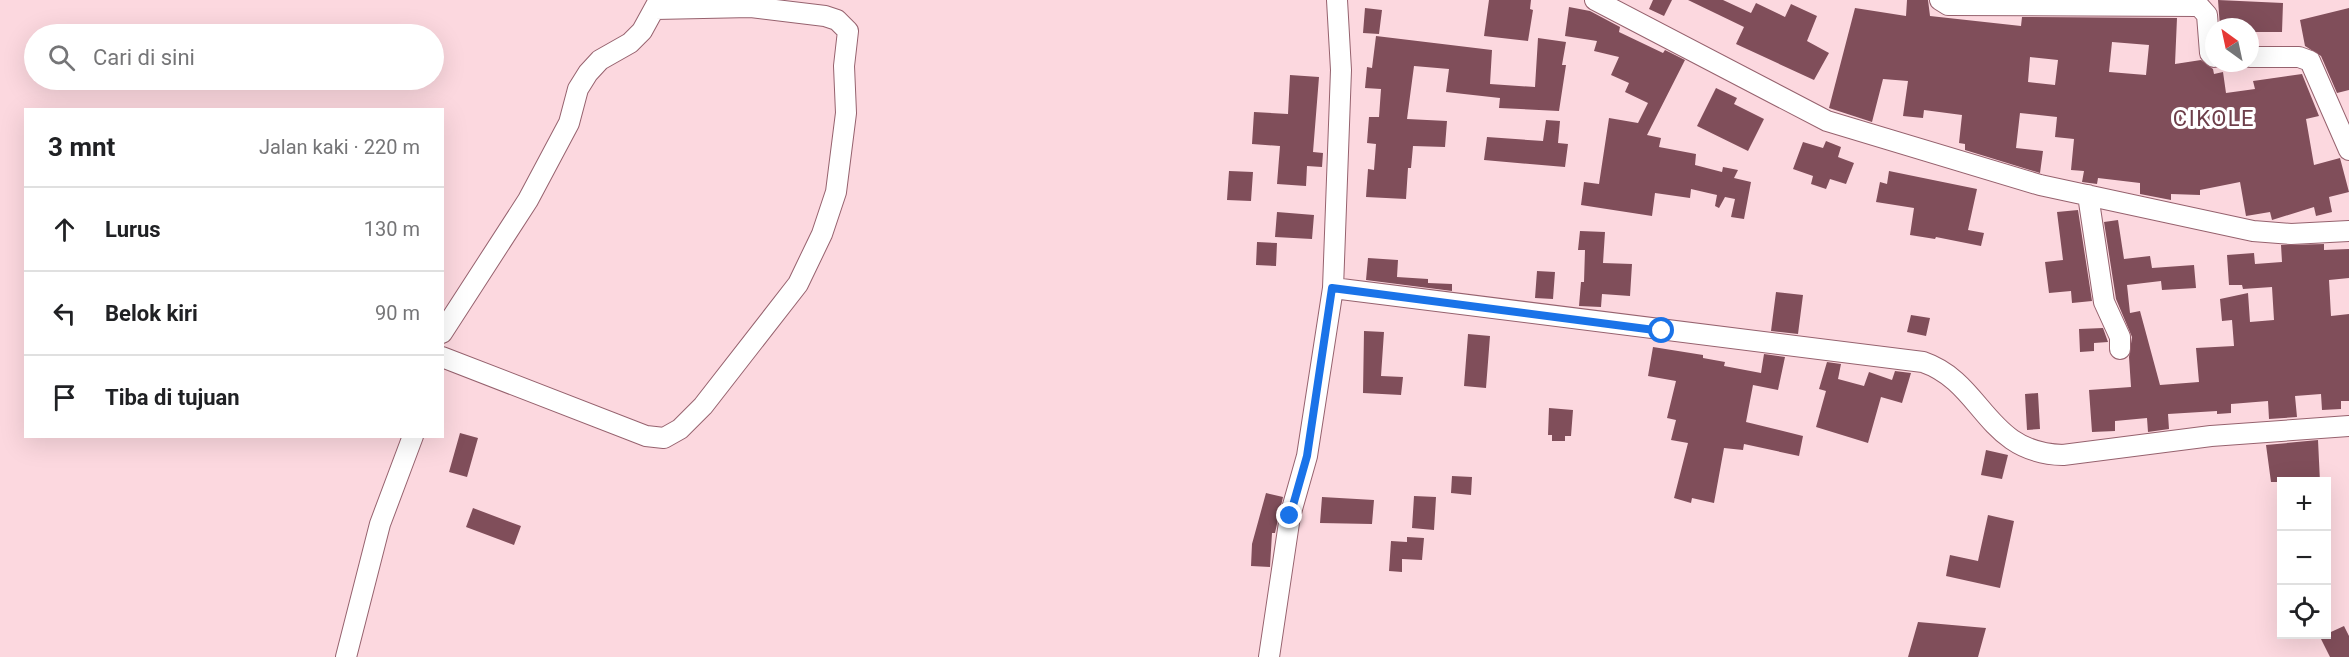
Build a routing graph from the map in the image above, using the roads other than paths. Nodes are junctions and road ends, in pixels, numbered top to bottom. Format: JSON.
{"nodes":[{"id":1,"x":1337,"y":0,"type":"edge"},
{"id":2,"x":1595,"y":0,"type":"edge"},
{"id":3,"x":1940,"y":0,"type":"edge"},
{"id":4,"x":657,"y":4,"type":"edge"},
{"id":5,"x":2207,"y":18,"type":"edge"},
{"id":6,"x":2259,"y":57,"type":"edge"},
{"id":7,"x":2349,"y":150,"type":"edge"},
{"id":8,"x":2088,"y":195,"type":"junction"},
{"id":9,"x":2349,"y":231,"type":"edge"},
{"id":10,"x":1332,"y":288,"type":"junction"},
{"id":11,"x":444,"y":330,"type":"edge"},
{"id":12,"x":2120,"y":350,"type":"dead end"},
{"id":13,"x":444,"y":358,"type":"edge"},
{"id":14,"x":2349,"y":426,"type":"edge"},
{"id":15,"x":412,"y":438,"type":"edge"},
{"id":16,"x":346,"y":657,"type":"edge"},
{"id":17,"x":1269,"y":657,"type":"edge"}],
"edges":[{"from":1,"to":10,"type":"street"},
{"from":2,"to":8,"type":"street"},
{"from":3,"to":5,"type":"street"},
{"from":4,"to":11,"type":"street"},
{"from":4,"to":13,"type":"street"},
{"from":6,"to":7,"type":"street"},
{"from":8,"to":9,"type":"street"},
{"from":8,"to":12,"type":"street"},
{"from":10,"to":14,"type":"street"},
{"from":10,"to":17,"type":"street"},
{"from":15,"to":16,"type":"street"}]}
